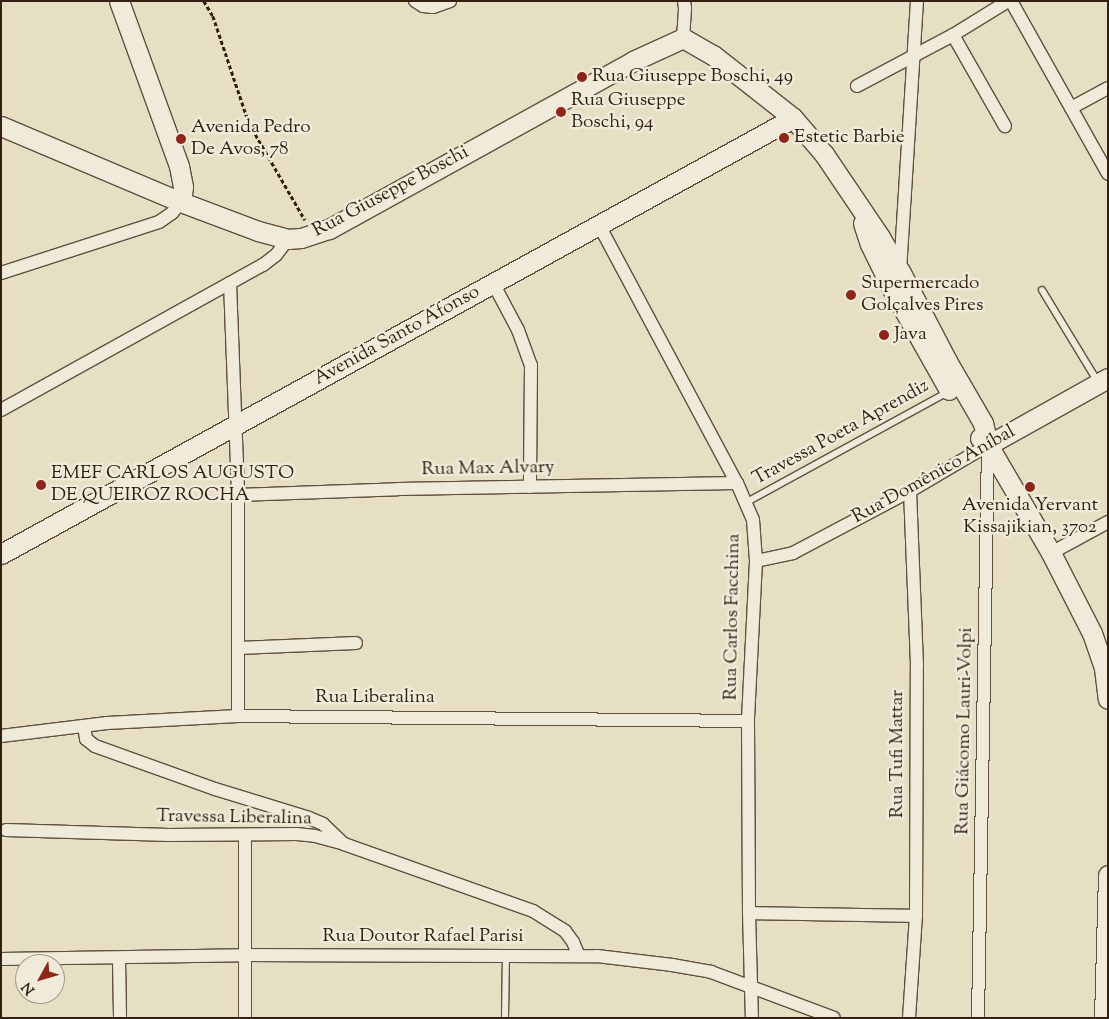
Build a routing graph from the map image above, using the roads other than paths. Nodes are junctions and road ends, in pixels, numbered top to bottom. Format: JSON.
{"nodes":[{"id":1,"x":119,"y":1,"type":"edge"},
{"id":2,"x":415,"y":1,"type":"edge"},
{"id":3,"x":450,"y":1,"type":"edge"},
{"id":4,"x":684,"y":1,"type":"edge"},
{"id":5,"x":917,"y":1,"type":"edge"},
{"id":6,"x":1009,"y":1,"type":"edge"},
{"id":7,"x":953,"y":34,"type":"junction"},
{"id":8,"x":682,"y":38,"type":"junction"},
{"id":9,"x":915,"y":56,"type":"junction"},
{"id":10,"x":857,"y":86,"type":"dead end"},
{"id":11,"x":1108,"y":88,"type":"edge"},
{"id":12,"x":1071,"y":108,"type":"junction"},
{"id":13,"x":793,"y":118,"type":"junction"},
{"id":14,"x":1,"y":126,"type":"edge"},
{"id":15,"x":1005,"y":126,"type":"dead end"},
{"id":16,"x":1108,"y":174,"type":"edge"},
{"id":17,"x":181,"y":202,"type":"junction"},
{"id":18,"x":856,"y":202,"type":"junction"},
{"id":19,"x":599,"y":225,"type":"junction"},
{"id":20,"x":288,"y":239,"type":"junction"},
{"id":21,"x":900,"y":271,"type":"junction"},
{"id":22,"x":1,"y":273,"type":"edge"},
{"id":23,"x":230,"y":283,"type":"junction"},
{"id":24,"x":493,"y":283,"type":"junction"},
{"id":25,"x":891,"y":287,"type":"junction"},
{"id":26,"x":1042,"y":290,"type":"dead end"},
{"id":27,"x":1103,"y":381,"type":"edge"},
{"id":28,"x":950,"y":391,"type":"junction"},
{"id":29,"x":1,"y":410,"type":"edge"},
{"id":30,"x":236,"y":426,"type":"junction"},
{"id":31,"x":988,"y":445,"type":"junction"},
{"id":32,"x":737,"y":483,"type":"junction"},
{"id":33,"x":530,"y":487,"type":"junction"},
{"id":34,"x":910,"y":491,"type":"junction"},
{"id":35,"x":238,"y":495,"type":"junction"},
{"id":36,"x":747,"y":502,"type":"junction"},
{"id":37,"x":1108,"y":522,"type":"edge"},
{"id":38,"x":1051,"y":553,"type":"junction"},
{"id":39,"x":1,"y":554,"type":"edge"},
{"id":40,"x":756,"y":561,"type":"junction"},
{"id":41,"x":356,"y":643,"type":"dead end"},
{"id":42,"x":240,"y":648,"type":"junction"},
{"id":43,"x":1108,"y":699,"type":"edge"},
{"id":44,"x":238,"y":716,"type":"junction"},
{"id":45,"x":748,"y":721,"type":"junction"},
{"id":46,"x":84,"y":726,"type":"junction"},
{"id":47,"x":1,"y":736,"type":"edge"},
{"id":48,"x":6,"y":830,"type":"dead end"},
{"id":49,"x":245,"y":835,"type":"junction"},
{"id":50,"x":344,"y":844,"type":"junction"},
{"id":51,"x":1108,"y":875,"type":"edge"},
{"id":52,"x":749,"y":913,"type":"junction"},
{"id":53,"x":916,"y":916,"type":"junction"},
{"id":54,"x":244,"y":955,"type":"junction"},
{"id":55,"x":506,"y":956,"type":"junction"},
{"id":56,"x":579,"y":956,"type":"junction"},
{"id":57,"x":1,"y":959,"type":"edge"},
{"id":58,"x":119,"y":959,"type":"junction"},
{"id":59,"x":752,"y":987,"type":"junction"},
{"id":60,"x":120,"y":1018,"type":"edge"},
{"id":61,"x":245,"y":1018,"type":"edge"},
{"id":62,"x":505,"y":1018,"type":"edge"},
{"id":63,"x":752,"y":1018,"type":"edge"},
{"id":64,"x":834,"y":1018,"type":"edge"},
{"id":65,"x":910,"y":1018,"type":"edge"},
{"id":66,"x":978,"y":1018,"type":"edge"},
{"id":67,"x":1104,"y":1018,"type":"edge"}],
"edges":[{"from":1,"to":17,"type":"main road"},
{"from":2,"to":3,"type":"street"},
{"from":4,"to":8,"type":"street"},
{"from":5,"to":9,"type":"street"},
{"from":6,"to":7,"type":"street"},
{"from":6,"to":12,"type":"street"},
{"from":7,"to":9,"type":"street"},
{"from":7,"to":15,"type":"street"},
{"from":8,"to":13,"type":"main road"},
{"from":8,"to":20,"type":"main road","name":"Rua Giuseppe Boschi"},
{"from":9,"to":10,"type":"street"},
{"from":9,"to":21,"type":"street"},
{"from":11,"to":12,"type":"street"},
{"from":12,"to":16,"type":"street"},
{"from":13,"to":18,"type":"main road"},
{"from":13,"to":19,"type":"main road","name":"Avenida Santo Afonso"},
{"from":14,"to":17,"type":"main road"},
{"from":17,"to":20,"type":"main road"},
{"from":17,"to":22,"type":"street"},
{"from":18,"to":21,"type":"main road"},
{"from":18,"to":25,"type":"main road"},
{"from":19,"to":24,"type":"main road","name":"Avenida Santo Afonso"},
{"from":19,"to":32,"type":"street","name":"Rua Carlos Facchina"},
{"from":20,"to":23,"type":"street","name":"Rua Giuseppe Boschi"},
{"from":21,"to":25,"type":"street"},
{"from":21,"to":31,"type":"main road"},
{"from":23,"to":29,"type":"street","name":"Rua Giuseppe Boschi"},
{"from":23,"to":30,"type":"street"},
{"from":24,"to":30,"type":"main road","name":"Avenida Santo Afonso"},
{"from":24,"to":33,"type":"street"},
{"from":25,"to":28,"type":"main road"},
{"from":26,"to":27,"type":"lane"},
{"from":27,"to":31,"type":"main road","name":"Rua Domênico Aníbal"},
{"from":28,"to":31,"type":"main road"},
{"from":28,"to":36,"type":"lane","name":"Travessa Poeta Aprendiz"},
{"from":30,"to":35,"type":"street"},
{"from":30,"to":39,"type":"main road","name":"Avenida Santo Afonso"},
{"from":31,"to":34,"type":"street","name":"Rua Domênico Aníbal"},
{"from":31,"to":38,"type":"main road"},
{"from":31,"to":66,"type":"street","name":"Rua Giácomo Lauri-Volpi"},
{"from":32,"to":33,"type":"street","name":"Rua Max Alvary"},
{"from":32,"to":36,"type":"street","name":"Rua Carlos Facchina"},
{"from":33,"to":35,"type":"street","name":"Rua Max Alvary"},
{"from":34,"to":40,"type":"street","name":"Rua Domênico Aníbal"},
{"from":34,"to":53,"type":"street","name":"Rua Tufi Mattar"},
{"from":35,"to":42,"type":"street"},
{"from":36,"to":40,"type":"street","name":"Rua Carlos Facchina"},
{"from":37,"to":38,"type":"street"},
{"from":38,"to":43,"type":"main road"},
{"from":40,"to":45,"type":"street","name":"Rua Carlos Facchina"},
{"from":41,"to":42,"type":"street"},
{"from":42,"to":44,"type":"street"},
{"from":44,"to":45,"type":"street","name":"Rua Liberalina"},
{"from":44,"to":46,"type":"street","name":"Rua Liberalina"},
{"from":45,"to":52,"type":"street","name":"Rua Carlos Facchina"},
{"from":46,"to":47,"type":"street","name":"Rua Liberalina"},
{"from":46,"to":50,"type":"street"},
{"from":48,"to":49,"type":"street","name":"Travessa Liberalina"},
{"from":49,"to":50,"type":"street","name":"Travessa Liberalina"},
{"from":49,"to":54,"type":"street"},
{"from":50,"to":56,"type":"street","name":"Travessa Liberalina"},
{"from":51,"to":67,"type":"main road"},
{"from":52,"to":53,"type":"street"},
{"from":52,"to":59,"type":"street","name":"Rua Carlos Facchina"},
{"from":53,"to":65,"type":"street","name":"Rua Tufi Mattar"},
{"from":54,"to":55,"type":"street","name":"Rua Doutor Rafael Parisi"},
{"from":54,"to":58,"type":"street","name":"Rua Doutor Rafael Parisi"},
{"from":54,"to":61,"type":"street"},
{"from":55,"to":56,"type":"street","name":"Rua Doutor Rafael Parisi"},
{"from":55,"to":62,"type":"lane"},
{"from":56,"to":59,"type":"street","name":"Rua Doutor Rafael Parisi"},
{"from":57,"to":58,"type":"street","name":"Rua Doutor Rafael Parisi"},
{"from":58,"to":60,"type":"street"},
{"from":59,"to":63,"type":"street","name":"Rua Carlos Facchina"},
{"from":59,"to":64,"type":"street","name":"Rua Doutor Rafael Parisi"}]}
